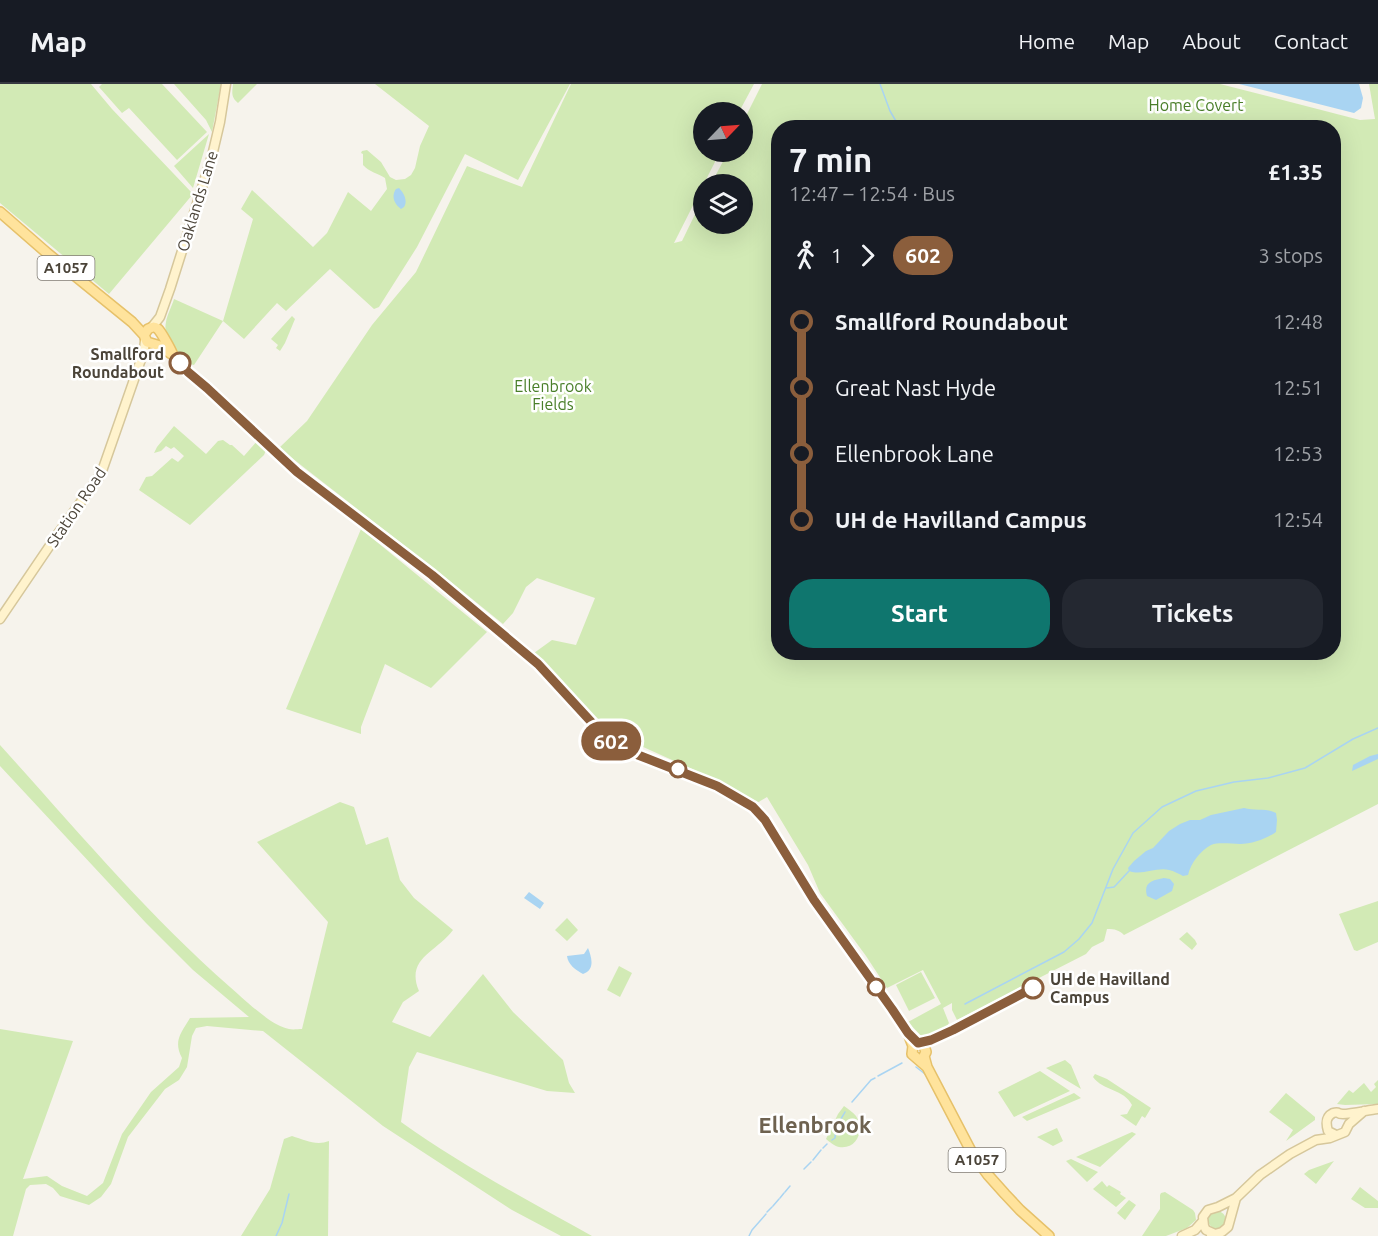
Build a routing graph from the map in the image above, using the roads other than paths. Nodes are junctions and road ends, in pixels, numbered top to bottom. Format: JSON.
{"nodes":[{"id":1,"x":226,"y":84,"type":"edge"},
{"id":2,"x":0,"y":212,"type":"edge"},
{"id":3,"x":152,"y":336,"type":"junction"},
{"id":4,"x":0,"y":620,"type":"edge"},
{"id":5,"x":1378,"y":1108,"type":"edge"},
{"id":6,"x":1364,"y":1111,"type":"junction"},
{"id":7,"x":1343,"y":1114,"type":"junction"},
{"id":8,"x":1348,"y":1124,"type":"junction"},
{"id":9,"x":1327,"y":1126,"type":"junction"},
{"id":10,"x":1336,"y":1135,"type":"junction"},
{"id":11,"x":1316,"y":1140,"type":"junction"},
{"id":12,"x":1236,"y":1198,"type":"junction"},
{"id":13,"x":1218,"y":1207,"type":"junction"},
{"id":14,"x":1229,"y":1218,"type":"junction"},
{"id":15,"x":1203,"y":1221,"type":"junction"},
{"id":16,"x":1211,"y":1235,"type":"edge"},
{"id":17,"x":1049,"y":1236,"type":"edge"},
{"id":18,"x":1182,"y":1236,"type":"edge"}],
"edges":[{"from":1,"to":3,"type":"street","name":"Oaklands Lane"},
{"from":2,"to":3,"type":"main road","number":"A1057"},
{"from":3,"to":4,"type":"street","name":"Station Road"},
{"from":3,"to":17,"type":"main road","number":"A1057"},
{"from":5,"to":6,"type":"street"},
{"from":6,"to":7,"type":"street"},
{"from":6,"to":8,"type":"street"},
{"from":7,"to":8,"type":"street"},
{"from":7,"to":9,"type":"street"},
{"from":8,"to":10,"type":"street"},
{"from":9,"to":10,"type":"street"},
{"from":9,"to":11,"type":"street"},
{"from":10,"to":11,"type":"street"},
{"from":11,"to":12,"type":"street"},
{"from":12,"to":13,"type":"street"},
{"from":12,"to":14,"type":"street"},
{"from":13,"to":14,"type":"street"},
{"from":13,"to":15,"type":"street"},
{"from":14,"to":16,"type":"street"},
{"from":15,"to":16,"type":"street"},
{"from":15,"to":18,"type":"street"}]}
